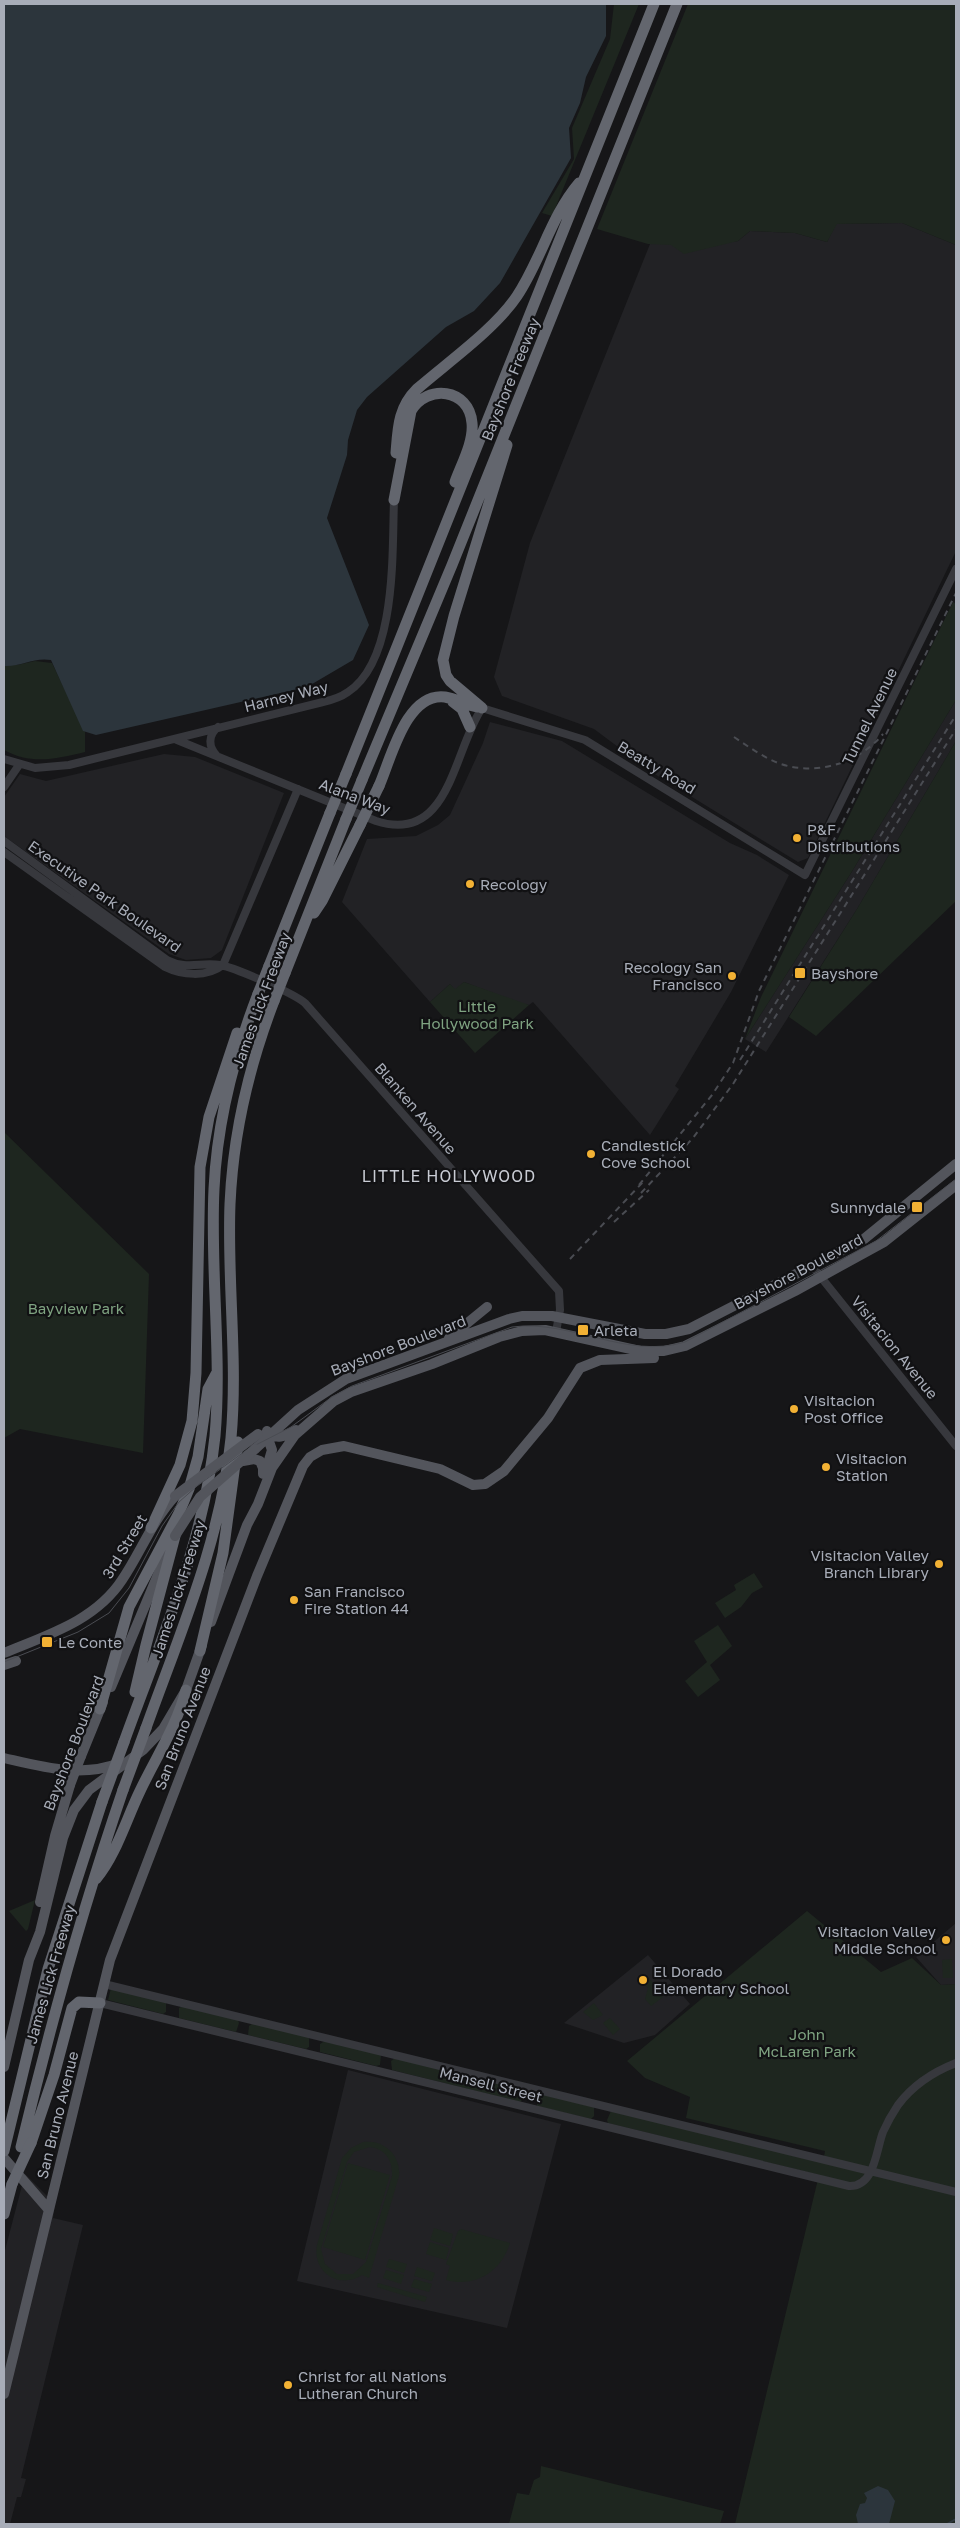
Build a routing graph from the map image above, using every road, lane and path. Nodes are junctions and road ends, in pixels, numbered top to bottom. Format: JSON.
{"nodes":[{"id":1,"x":654,"y":4,"type":"edge"},
{"id":2,"x":677,"y":4,"type":"edge"},
{"id":3,"x":586,"y":174,"type":"junction"},
{"id":4,"x":526,"y":380,"type":"junction"},
{"id":5,"x":394,"y":500,"type":"junction"},
{"id":6,"x":956,"y":568,"type":"edge"},
{"id":7,"x":400,"y":638,"type":"junction"},
{"id":8,"x":424,"y":702,"type":"junction"},
{"id":9,"x":482,"y":708,"type":"junction"},
{"id":10,"x":219,"y":726,"type":"junction"},
{"id":11,"x":470,"y":728,"type":"junction"},
{"id":12,"x":199,"y":732,"type":"junction"},
{"id":13,"x":177,"y":740,"type":"junction"},
{"id":14,"x":188,"y":745,"type":"junction"},
{"id":15,"x":354,"y":754,"type":"joint"},
{"id":16,"x":220,"y":758,"type":"junction"},
{"id":17,"x":4,"y":759,"type":"edge"},
{"id":18,"x":369,"y":764,"type":"joint"},
{"id":19,"x":19,"y":765,"type":"junction"},
{"id":20,"x":4,"y":787,"type":"edge"},
{"id":21,"x":298,"y":789,"type":"junction"},
{"id":22,"x":4,"y":841,"type":"edge"},
{"id":23,"x":4,"y":852,"type":"edge"},
{"id":24,"x":805,"y":875,"type":"joint"},
{"id":25,"x":302,"y":928,"type":"junction"},
{"id":26,"x":223,"y":965,"type":"junction"},
{"id":27,"x":258,"y":994,"type":"junction"},
{"id":28,"x":956,"y":1164,"type":"edge"},
{"id":29,"x":956,"y":1185,"type":"edge"},
{"id":30,"x":812,"y":1266,"type":"junction"},
{"id":31,"x":821,"y":1277,"type":"junction"},
{"id":32,"x":559,"y":1317,"type":"junction"},
{"id":33,"x":481,"y":1329,"type":"junction"},
{"id":34,"x":556,"y":1332,"type":"junction"},
{"id":35,"x":634,"y":1333,"type":"junction"},
{"id":36,"x":445,"y":1342,"type":"junction"},
{"id":37,"x":486,"y":1343,"type":"junction"},
{"id":38,"x":631,"y":1354,"type":"junction"},
{"id":39,"x":234,"y":1367,"type":"junction"},
{"id":40,"x":217,"y":1370,"type":"junction"},
{"id":41,"x":307,"y":1424,"type":"junction"},
{"id":42,"x":265,"y":1434,"type":"junction"},
{"id":43,"x":956,"y":1446,"type":"edge"},
{"id":44,"x":251,"y":1456,"type":"junction"},
{"id":45,"x":262,"y":1478,"type":"junction"},
{"id":46,"x":246,"y":1525,"type":"junction"},
{"id":47,"x":151,"y":1528,"type":"junction"},
{"id":48,"x":175,"y":1536,"type":"junction"},
{"id":49,"x":200,"y":1651,"type":"junction"},
{"id":50,"x":4,"y":1653,"type":"edge"},
{"id":51,"x":16,"y":1661,"type":"dead end"},
{"id":52,"x":4,"y":1665,"type":"edge"},
{"id":53,"x":186,"y":1690,"type":"junction"},
{"id":54,"x":100,"y":1708,"type":"junction"},
{"id":55,"x":125,"y":1739,"type":"junction"},
{"id":56,"x":143,"y":1750,"type":"junction"},
{"id":57,"x":4,"y":1758,"type":"edge"},
{"id":58,"x":92,"y":1885,"type":"junction"},
{"id":59,"x":33,"y":1946,"type":"junction"},
{"id":60,"x":104,"y":1984,"type":"junction"},
{"id":61,"x":100,"y":2003,"type":"junction"},
{"id":62,"x":956,"y":2063,"type":"edge"},
{"id":63,"x":4,"y":2067,"type":"edge"},
{"id":64,"x":5,"y":2145,"type":"edge"},
{"id":65,"x":26,"y":2145,"type":"junction"},
{"id":66,"x":4,"y":2158,"type":"edge"},
{"id":67,"x":871,"y":2172,"type":"junction"},
{"id":68,"x":956,"y":2192,"type":"edge"},
{"id":69,"x":49,"y":2210,"type":"junction"},
{"id":70,"x":4,"y":2214,"type":"edge"},
{"id":71,"x":4,"y":2394,"type":"edge"}],
"edges":[{"from":1,"to":3,"type":"highway","name":"Bayshore Freeway"},
{"from":2,"to":4,"type":"highway","name":"Bayshore Freeway"},
{"from":3,"to":5,"type":"highway"},
{"from":3,"to":7,"type":"highway","name":"Bayshore Freeway"},
{"from":4,"to":9,"type":"highway"},
{"from":4,"to":18,"type":"highway","name":"Bayshore Freeway"},
{"from":5,"to":7,"type":"highway"},
{"from":5,"to":10,"type":"street","name":"Harney Way"},
{"from":6,"to":24,"type":"street","name":"Tunnel Avenue"},
{"from":7,"to":15,"type":"highway","name":"Bayshore Freeway"},
{"from":8,"to":9,"type":"highway"},
{"from":8,"to":11,"type":"highway"},
{"from":8,"to":25,"type":"highway","bridge":true},
{"from":9,"to":11,"type":"street","name":"Alana Way"},
{"from":9,"to":24,"type":"street","name":"Beatty Road"},
{"from":10,"to":12,"type":"street","name":"Harney Way"},
{"from":10,"to":16,"type":"street"},
{"from":11,"to":21,"type":"street","name":"Alana Way"},
{"from":12,"to":13,"type":"street","name":"Harney Way"},
{"from":12,"to":14,"type":"street"},
{"from":13,"to":14,"type":"street"},
{"from":13,"to":19,"type":"street","name":"Harney Way"},
{"from":14,"to":16,"type":"street","name":"Alana Way"},
{"from":15,"to":27,"type":"highway","name":"James Lick Freeway","bridge":true},
{"from":16,"to":21,"type":"street","name":"Alana Way"},
{"from":17,"to":19,"type":"street","name":"Harney Way"},
{"from":18,"to":25,"type":"highway","name":"James Lick Freeway","bridge":true},
{"from":19,"to":20,"type":"street"},
{"from":21,"to":26,"type":"street"},
{"from":22,"to":26,"type":"street","name":"Executive Park Boulevard"},
{"from":23,"to":26,"type":"street","name":"Executive Park Boulevard"},
{"from":25,"to":39,"type":"highway","name":"James Lick Freeway","bridge":true},
{"from":26,"to":32,"type":"street","name":"Blanken Avenue"},
{"from":27,"to":40,"type":"highway","name":"James Lick Freeway"},
{"from":27,"to":47,"type":"highway"},
{"from":28,"to":30,"type":"main road","name":"Bayshore Boulevard"},
{"from":29,"to":31,"type":"main road","name":"Bayshore Boulevard"},
{"from":30,"to":31,"type":"street","name":"Visitacion Avenue"},
{"from":30,"to":35,"type":"main road","name":"Bayshore Boulevard"},
{"from":31,"to":38,"type":"main road","name":"Bayshore Boulevard"},
{"from":31,"to":43,"type":"street","name":"Visitacion Avenue"},
{"from":32,"to":33,"type":"main road","name":"Bayshore Boulevard"},
{"from":32,"to":34,"type":"street","name":"Blanken Avenue"},
{"from":32,"to":35,"type":"main road","name":"Bayshore Boulevard"},
{"from":33,"to":36,"type":"main road","name":"Bayshore Boulevard"},
{"from":33,"to":36,"type":"main road"},
{"from":33,"to":37,"type":"main road"},
{"from":34,"to":37,"type":"main road","name":"Bayshore Boulevard"},
{"from":34,"to":38,"type":"main road","name":"Bayshore Boulevard"},
{"from":35,"to":38,"type":"main road"},
{"from":36,"to":42,"type":"main road","name":"Bayshore Boulevard"},
{"from":37,"to":41,"type":"main road","name":"Bayshore Boulevard"},
{"from":38,"to":60,"type":"main road","name":"San Bruno Avenue"},
{"from":39,"to":49,"type":"highway"},
{"from":39,"to":58,"type":"highway","name":"James Lick Freeway","bridge":true},
{"from":40,"to":54,"type":"highway"},
{"from":40,"to":55,"type":"highway","name":"James Lick Freeway"},
{"from":41,"to":42,"type":"main road"},
{"from":41,"to":46,"type":"main road","name":"Bayshore Boulevard"},
{"from":42,"to":44,"type":"main road","name":"Bayshore Boulevard"},
{"from":42,"to":45,"type":"main road"},
{"from":42,"to":47,"type":"main road","name":"3rd Street","bridge":true},
{"from":44,"to":45,"type":"main road"},
{"from":44,"to":48,"type":"main road","name":"Bayshore Boulevard","bridge":true},
{"from":45,"to":46,"type":"main road"},
{"from":46,"to":49,"type":"main road","name":"Bayshore Boulevard"},
{"from":47,"to":50,"type":"main road","name":"3rd Street"},
{"from":48,"to":54,"type":"main road","name":"Bayshore Boulevard"},
{"from":48,"to":55,"type":"highway"},
{"from":49,"to":53,"type":"main road","name":"Bayshore Boulevard"},
{"from":51,"to":52,"type":"main road"},
{"from":53,"to":56,"type":"main road","name":"Bayshore Boulevard"},
{"from":53,"to":58,"type":"highway"},
{"from":54,"to":59,"type":"main road","name":"Bayshore Boulevard","bridge":true},
{"from":55,"to":64,"type":"highway","name":"James Lick Freeway","bridge":true},
{"from":56,"to":57,"type":"main road"},
{"from":56,"to":59,"type":"main road","name":"Bayshore Boulevard"},
{"from":58,"to":65,"type":"highway","name":"James Lick Freeway"},
{"from":59,"to":63,"type":"main road","name":"Bayshore Boulevard"},
{"from":60,"to":61,"type":"main road","name":"San Bruno Avenue"},
{"from":60,"to":67,"type":"street","name":"Mansell Street"},
{"from":61,"to":65,"type":"highway"},
{"from":61,"to":67,"type":"street","name":"Mansell Street"},
{"from":61,"to":69,"type":"main road","name":"San Bruno Avenue"},
{"from":62,"to":67,"type":"street"},
{"from":65,"to":70,"type":"highway","bridge":true},
{"from":66,"to":69,"type":"main road"},
{"from":67,"to":68,"type":"street","name":"Mansell Street"},
{"from":69,"to":71,"type":"main road","name":"San Bruno Avenue"}]}
